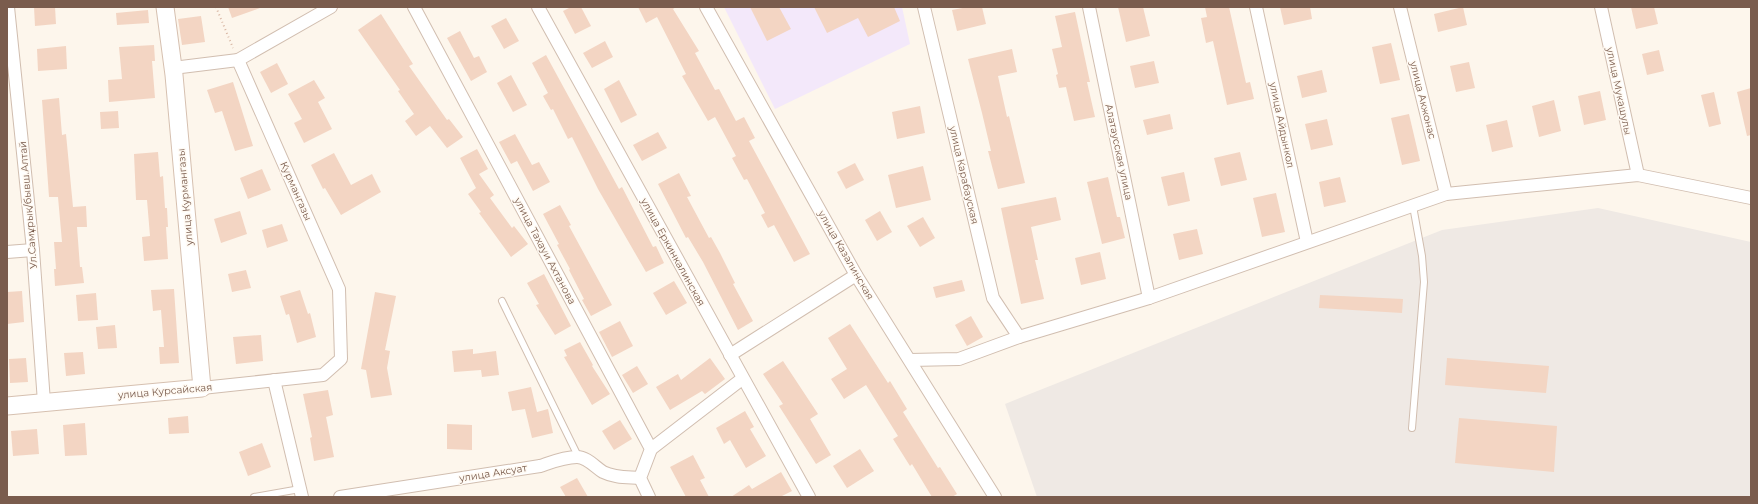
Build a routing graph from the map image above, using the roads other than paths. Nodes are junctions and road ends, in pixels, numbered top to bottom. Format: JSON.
{"nodes":[{"id":1,"x":8,"y":7,"type":"edge"},
{"id":2,"x":165,"y":7,"type":"edge"},
{"id":3,"x":331,"y":7,"type":"edge"},
{"id":4,"x":414,"y":7,"type":"edge"},
{"id":5,"x":538,"y":7,"type":"edge"},
{"id":6,"x":706,"y":7,"type":"edge"},
{"id":7,"x":924,"y":7,"type":"edge"},
{"id":8,"x":1089,"y":7,"type":"edge"},
{"id":9,"x":1256,"y":7,"type":"edge"},
{"id":10,"x":1400,"y":7,"type":"edge"},
{"id":11,"x":1601,"y":7,"type":"edge"},
{"id":12,"x":238,"y":60,"type":"junction"},
{"id":13,"x":173,"y":68,"type":"junction"},
{"id":14,"x":1638,"y":175,"type":"junction"},
{"id":15,"x":1446,"y":194,"type":"junction"},
{"id":16,"x":1751,"y":198,"type":"edge"},
{"id":17,"x":1412,"y":206,"type":"junction"},
{"id":18,"x":1307,"y":242,"type":"junction"},
{"id":19,"x":32,"y":250,"type":"junction"},
{"id":20,"x":7,"y":252,"type":"edge"},
{"id":21,"x":856,"y":275,"type":"junction"},
{"id":22,"x":1149,"y":298,"type":"junction"},
{"id":23,"x":502,"y":301,"type":"dead end"},
{"id":24,"x":1019,"y":337,"type":"junction"},
{"id":25,"x":730,"y":355,"type":"junction"},
{"id":26,"x":910,"y":360,"type":"junction"},
{"id":27,"x":323,"y":375,"type":"joint"},
{"id":28,"x":742,"y":379,"type":"junction"},
{"id":29,"x":274,"y":380,"type":"junction"},
{"id":30,"x":202,"y":388,"type":"junction"},
{"id":31,"x":44,"y":402,"type":"junction"},
{"id":32,"x":7,"y":406,"type":"edge"},
{"id":33,"x":1412,"y":428,"type":"dead end"},
{"id":34,"x":652,"y":448,"type":"junction"},
{"id":35,"x":578,"y":456,"type":"junction"},
{"id":36,"x":640,"y":478,"type":"junction"},
{"id":37,"x":301,"y":493,"type":"edge"},
{"id":38,"x":254,"y":497,"type":"edge"},
{"id":39,"x":340,"y":497,"type":"edge"},
{"id":40,"x":649,"y":497,"type":"edge"},
{"id":41,"x":809,"y":497,"type":"edge"},
{"id":42,"x":995,"y":497,"type":"edge"}],
"edges":[{"from":1,"to":19,"type":"street","name":"Ул.Самұрық/бывш.Алтай"},
{"from":2,"to":13,"type":"street","name":"улица Курмангазы"},
{"from":3,"to":12,"type":"street"},
{"from":4,"to":34,"type":"street","name":"улица Тахауи Ахтанова"},
{"from":5,"to":25,"type":"street","name":"улица Еркинкалинская"},
{"from":6,"to":21,"type":"street","name":"улица Казалинская"},
{"from":7,"to":24,"type":"street","name":"улица Карабауская"},
{"from":8,"to":22,"type":"street","name":"Алатаусская улица"},
{"from":9,"to":18,"type":"street","name":"улица Айдынкол"},
{"from":10,"to":15,"type":"street","name":"улица Акжонас"},
{"from":11,"to":14,"type":"street","name":"улица Мукашулы"},
{"from":12,"to":13,"type":"street"},
{"from":12,"to":27,"type":"street","name":"Курмангазы"},
{"from":13,"to":30,"type":"street","name":"улица Курмангазы"},
{"from":14,"to":15,"type":"street"},
{"from":14,"to":16,"type":"street"},
{"from":15,"to":17,"type":"street"},
{"from":17,"to":18,"type":"street"},
{"from":17,"to":33,"type":"lane"},
{"from":18,"to":22,"type":"street"},
{"from":19,"to":20,"type":"street"},
{"from":19,"to":31,"type":"street","name":"Ул.Самұрық/бывш.Алтай"},
{"from":21,"to":25,"type":"street"},
{"from":21,"to":26,"type":"street","name":"улица Казалинская"},
{"from":22,"to":24,"type":"street"},
{"from":23,"to":35,"type":"lane"},
{"from":24,"to":26,"type":"street"},
{"from":25,"to":28,"type":"street","name":"улица Еркинкалинская"},
{"from":26,"to":42,"type":"street","name":"улица Казалинская"},
{"from":27,"to":29,"type":"street","name":"улица Курсайская"},
{"from":28,"to":34,"type":"street"},
{"from":28,"to":41,"type":"street","name":"улица Еркинкалинская"},
{"from":29,"to":30,"type":"street","name":"улица Курсайская"},
{"from":29,"to":37,"type":"street"},
{"from":30,"to":31,"type":"street","name":"улица Курсайская"},
{"from":31,"to":32,"type":"street","name":"улица Курсайская"},
{"from":34,"to":36,"type":"street"},
{"from":35,"to":36,"type":"street"},
{"from":35,"to":39,"type":"street","name":"улица Аксуат"},
{"from":36,"to":40,"type":"street"},
{"from":37,"to":38,"type":"lane"}]}
